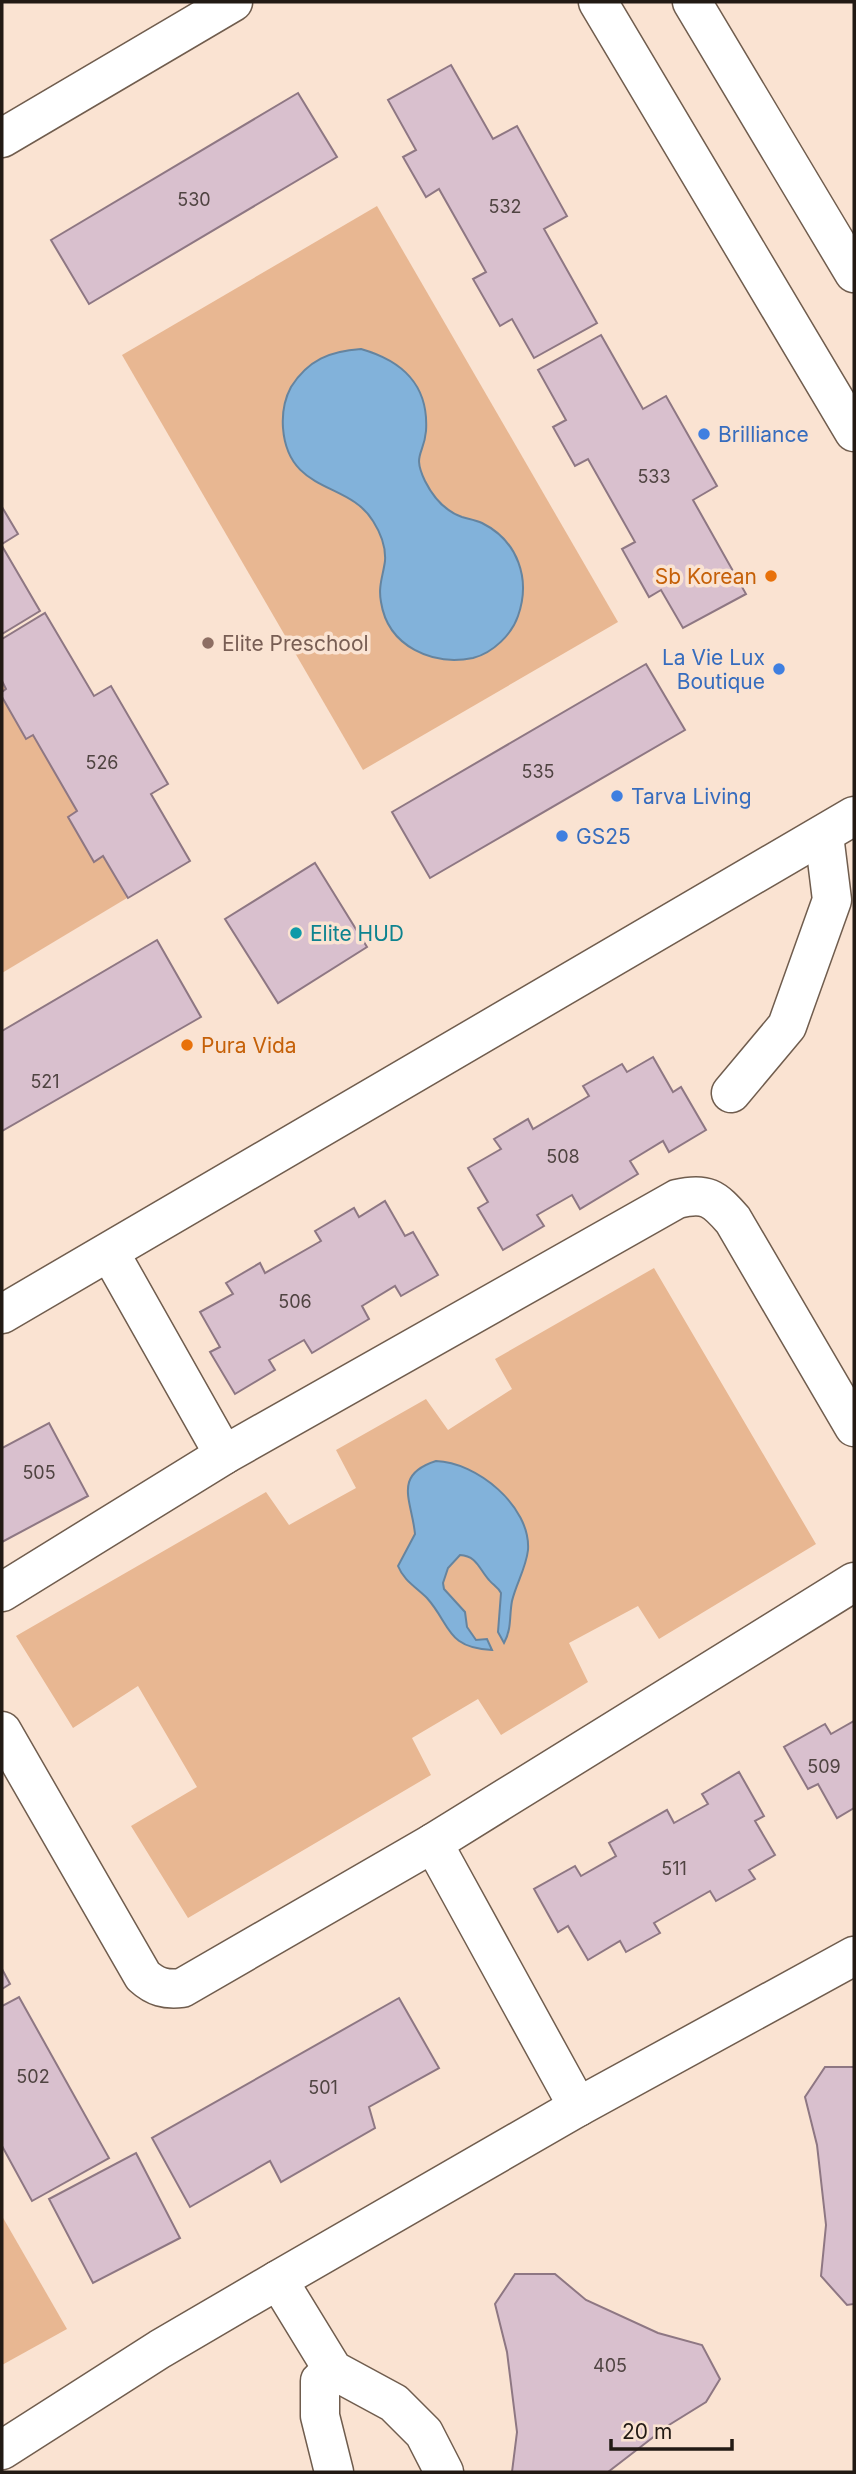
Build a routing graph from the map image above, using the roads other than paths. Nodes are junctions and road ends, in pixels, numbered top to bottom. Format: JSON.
{"nodes":[{"id":1,"x":233,"y":2,"type":"edge"},
{"id":2,"x":598,"y":2,"type":"edge"},
{"id":3,"x":692,"y":2,"type":"edge"},
{"id":4,"x":2,"y":138,"type":"edge"},
{"id":5,"x":854,"y":273,"type":"edge"},
{"id":6,"x":854,"y":432,"type":"edge"},
{"id":7,"x":839,"y":825,"type":"edge"},
{"id":8,"x":732,"y":1093,"type":"dead end"},
{"id":9,"x":110,"y":1253,"type":"junction"},
{"id":10,"x":2,"y":1314,"type":"edge"},
{"id":11,"x":854,"y":1427,"type":"edge"},
{"id":12,"x":224,"y":1455,"type":"junction"},
{"id":13,"x":854,"y":1582,"type":"edge"},
{"id":14,"x":2,"y":1592,"type":"edge"},
{"id":15,"x":2,"y":1731,"type":"edge"},
{"id":16,"x":433,"y":1843,"type":"junction"},
{"id":17,"x":854,"y":1956,"type":"edge"},
{"id":18,"x":578,"y":2108,"type":"junction"},
{"id":19,"x":278,"y":2280,"type":"junction"},
{"id":20,"x":333,"y":2370,"type":"junction"},
{"id":21,"x":2,"y":2450,"type":"edge"},
{"id":22,"x":334,"y":2472,"type":"edge"},
{"id":23,"x":444,"y":2472,"type":"edge"}],
"edges":[{"from":1,"to":4,"type":"street"},
{"from":2,"to":6,"type":"street"},
{"from":3,"to":5,"type":"street"},
{"from":7,"to":8,"type":"street"},
{"from":7,"to":9,"type":"street"},
{"from":9,"to":10,"type":"street"},
{"from":9,"to":12,"type":"street"},
{"from":11,"to":12,"type":"street"},
{"from":12,"to":14,"type":"street"},
{"from":13,"to":16,"type":"street"},
{"from":15,"to":16,"type":"street"},
{"from":16,"to":18,"type":"street"},
{"from":17,"to":18,"type":"street"},
{"from":18,"to":19,"type":"street"},
{"from":19,"to":20,"type":"street"},
{"from":19,"to":21,"type":"street"},
{"from":20,"to":22,"type":"street"},
{"from":20,"to":23,"type":"street"}]}
